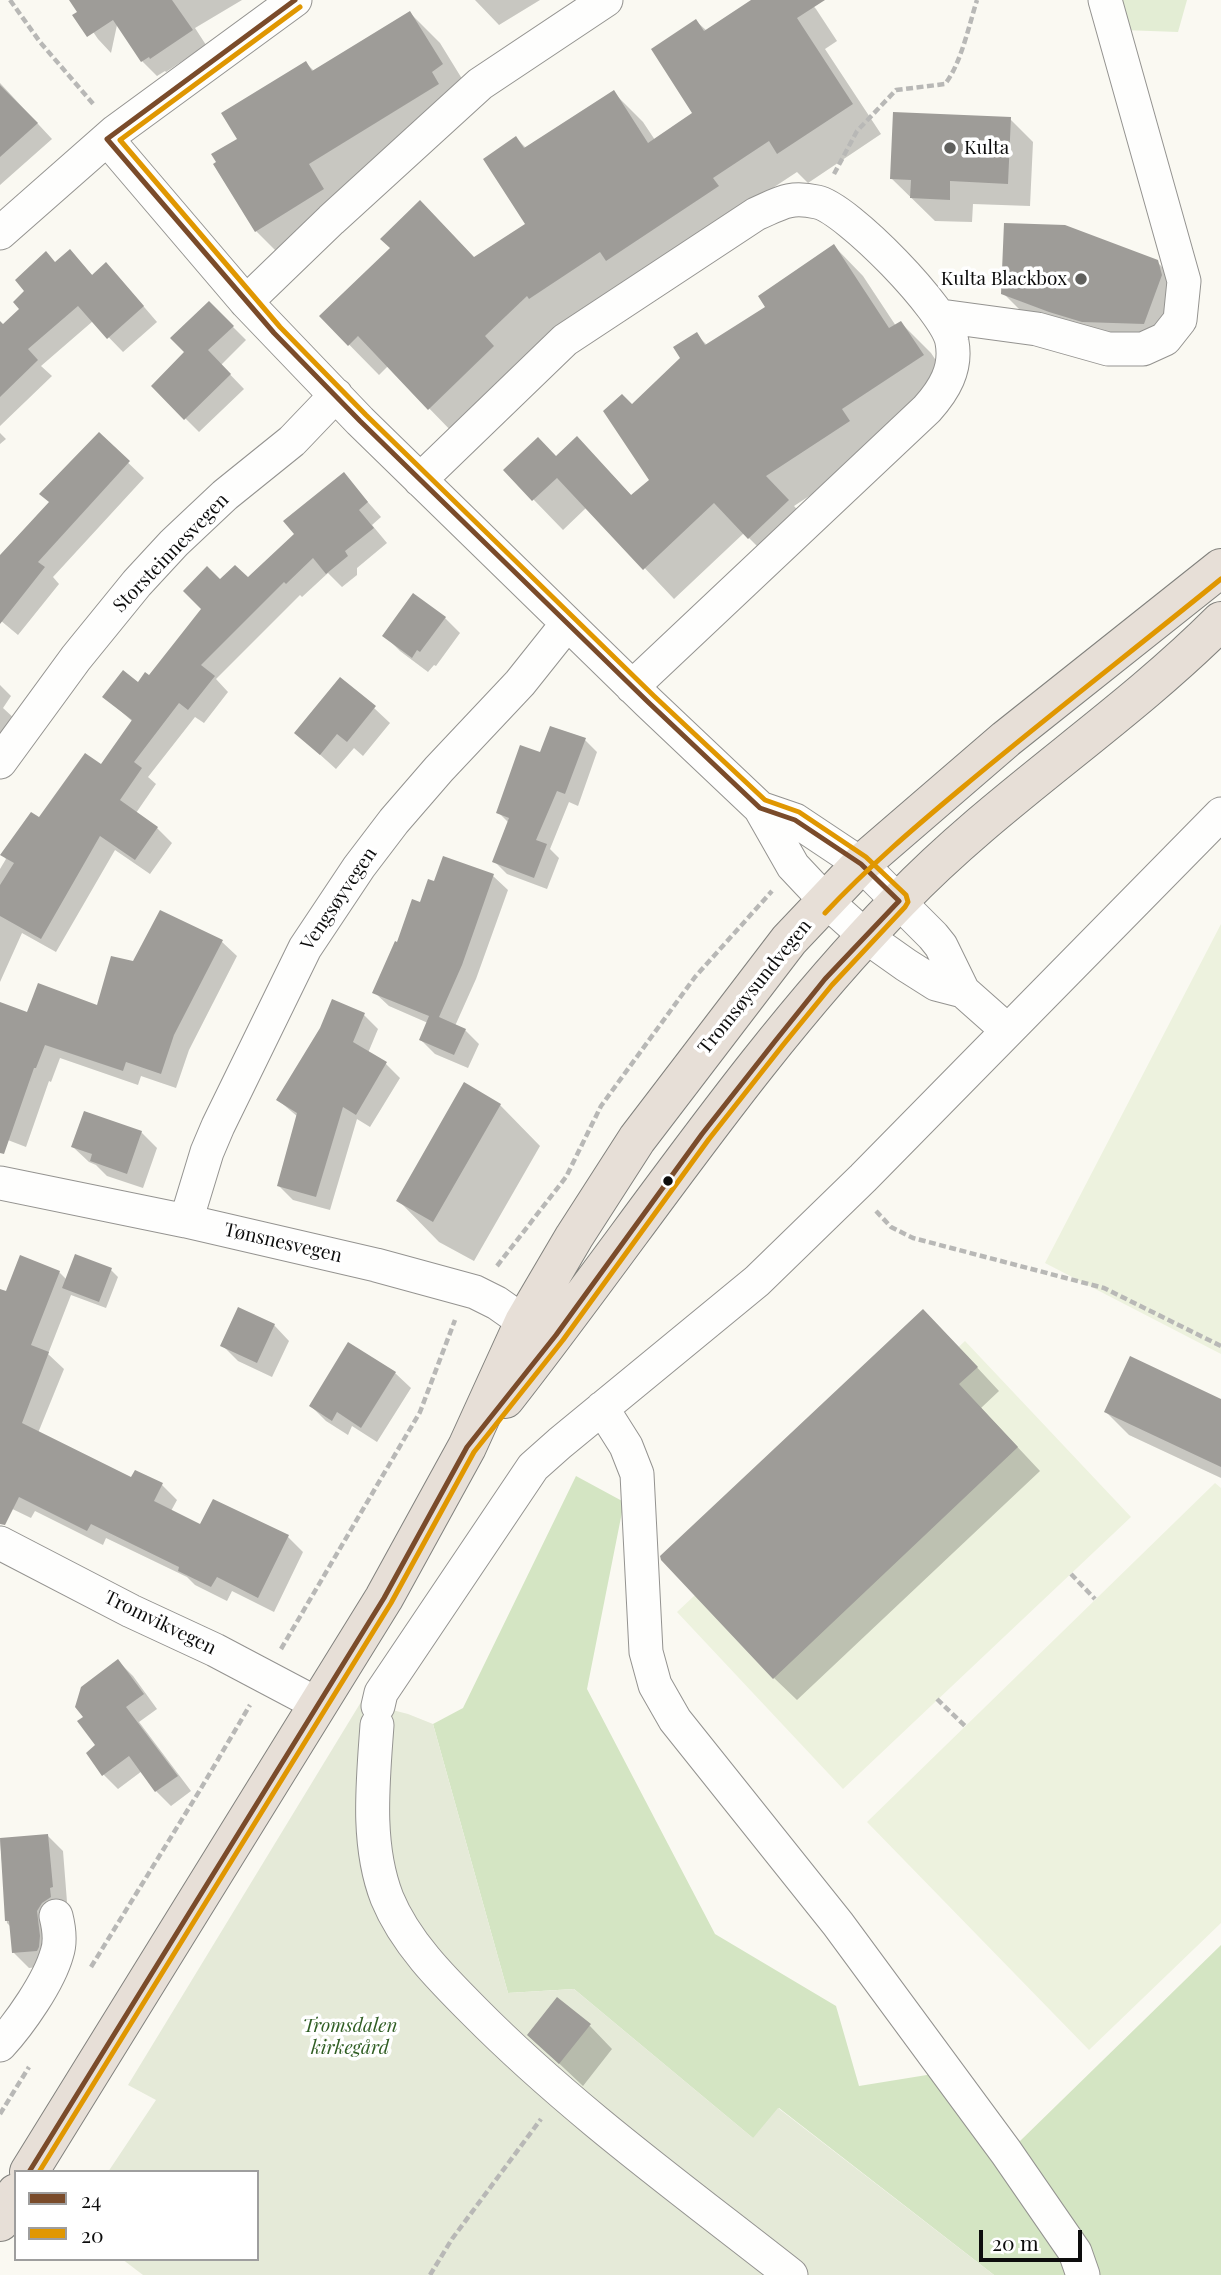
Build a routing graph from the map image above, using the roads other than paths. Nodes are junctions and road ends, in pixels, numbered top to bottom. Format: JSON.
{"nodes":[{"id":1,"x":295,"y":0,"type":"edge"},
{"id":2,"x":606,"y":0,"type":"edge"},
{"id":3,"x":1105,"y":0,"type":"edge"},
{"id":4,"x":111,"y":135,"type":"junction"},
{"id":5,"x":0,"y":233,"type":"edge"},
{"id":6,"x":246,"y":302,"type":"junction"},
{"id":7,"x":941,"y":316,"type":"junction"},
{"id":8,"x":336,"y":395,"type":"junction"},
{"id":9,"x":420,"y":480,"type":"junction"},
{"id":10,"x":1221,"y":568,"type":"edge"},
{"id":11,"x":1221,"y":621,"type":"edge"},
{"id":12,"x":567,"y":624,"type":"junction"},
{"id":13,"x":632,"y":687,"type":"junction"},
{"id":14,"x":0,"y":762,"type":"edge"},
{"id":15,"x":760,"y":808,"type":"junction"},
{"id":16,"x":1221,"y":814,"type":"edge"},
{"id":17,"x":861,"y":864,"type":"junction"},
{"id":18,"x":825,"y":900,"type":"junction"},
{"id":19,"x":899,"y":901,"type":"junction"},
{"id":20,"x":865,"y":936,"type":"junction"},
{"id":21,"x":964,"y":990,"type":"junction"},
{"id":22,"x":1007,"y":1030,"type":"junction"},
{"id":23,"x":0,"y":1183,"type":"edge"},
{"id":24,"x":186,"y":1221,"type":"junction"},
{"id":25,"x":540,"y":1328,"type":"junction"},
{"id":26,"x":602,"y":1408,"type":"junction"},
{"id":27,"x":0,"y":1543,"type":"edge"},
{"id":28,"x":318,"y":1705,"type":"junction"},
{"id":29,"x":56,"y":1916,"type":"dead end"},
{"id":30,"x":0,"y":2045,"type":"edge"},
{"id":31,"x":30,"y":2170,"type":"edge"},
{"id":32,"x":14,"y":2197,"type":"edge"},
{"id":33,"x":0,"y":2222,"type":"edge"},
{"id":34,"x":791,"y":2275,"type":"edge"},
{"id":35,"x":1083,"y":2275,"type":"edge"}],
"edges":[{"from":1,"to":4,"type":"street"},
{"from":2,"to":6,"type":"street"},
{"from":3,"to":7,"type":"street"},
{"from":4,"to":5,"type":"street"},
{"from":4,"to":6,"type":"street"},
{"from":6,"to":8,"type":"street"},
{"from":7,"to":9,"type":"street"},
{"from":7,"to":13,"type":"street"},
{"from":8,"to":9,"type":"street"},
{"from":8,"to":14,"type":"street","name":"Storsteinnesvegen"},
{"from":9,"to":12,"type":"street"},
{"from":10,"to":17,"type":"highway","name":"Tromsøysundvegen"},
{"from":11,"to":19,"type":"highway","name":"Tromsøysundvegen"},
{"from":12,"to":13,"type":"street"},
{"from":12,"to":24,"type":"street","name":"Vengsøyvegen"},
{"from":13,"to":15,"type":"street"},
{"from":15,"to":17,"type":"street"},
{"from":15,"to":18,"type":"street"},
{"from":16,"to":22,"type":"street"},
{"from":17,"to":18,"type":"highway","name":"Tromsøysundvegen"},
{"from":17,"to":19,"type":"street"},
{"from":18,"to":20,"type":"street"},
{"from":18,"to":25,"type":"highway","name":"Tromsøysundvegen"},
{"from":19,"to":20,"type":"highway","name":"Tromsøysundvegen"},
{"from":19,"to":21,"type":"street"},
{"from":20,"to":21,"type":"street"},
{"from":20,"to":25,"type":"highway","name":"Tromsøysundvegen"},
{"from":21,"to":22,"type":"street"},
{"from":22,"to":26,"type":"street"},
{"from":23,"to":24,"type":"street","name":"Tønsnesvegen"},
{"from":24,"to":25,"type":"street","name":"Tønsnesvegen"},
{"from":25,"to":28,"type":"highway","name":"Tromsøysundvegen"},
{"from":26,"to":34,"type":"street"},
{"from":26,"to":35,"type":"street"},
{"from":27,"to":28,"type":"street","name":"Tromvikvegen"},
{"from":28,"to":31,"type":"highway","name":"Tromsøysundvegen"},
{"from":29,"to":30,"type":"street"},
{"from":32,"to":33,"type":"highway"}]}
